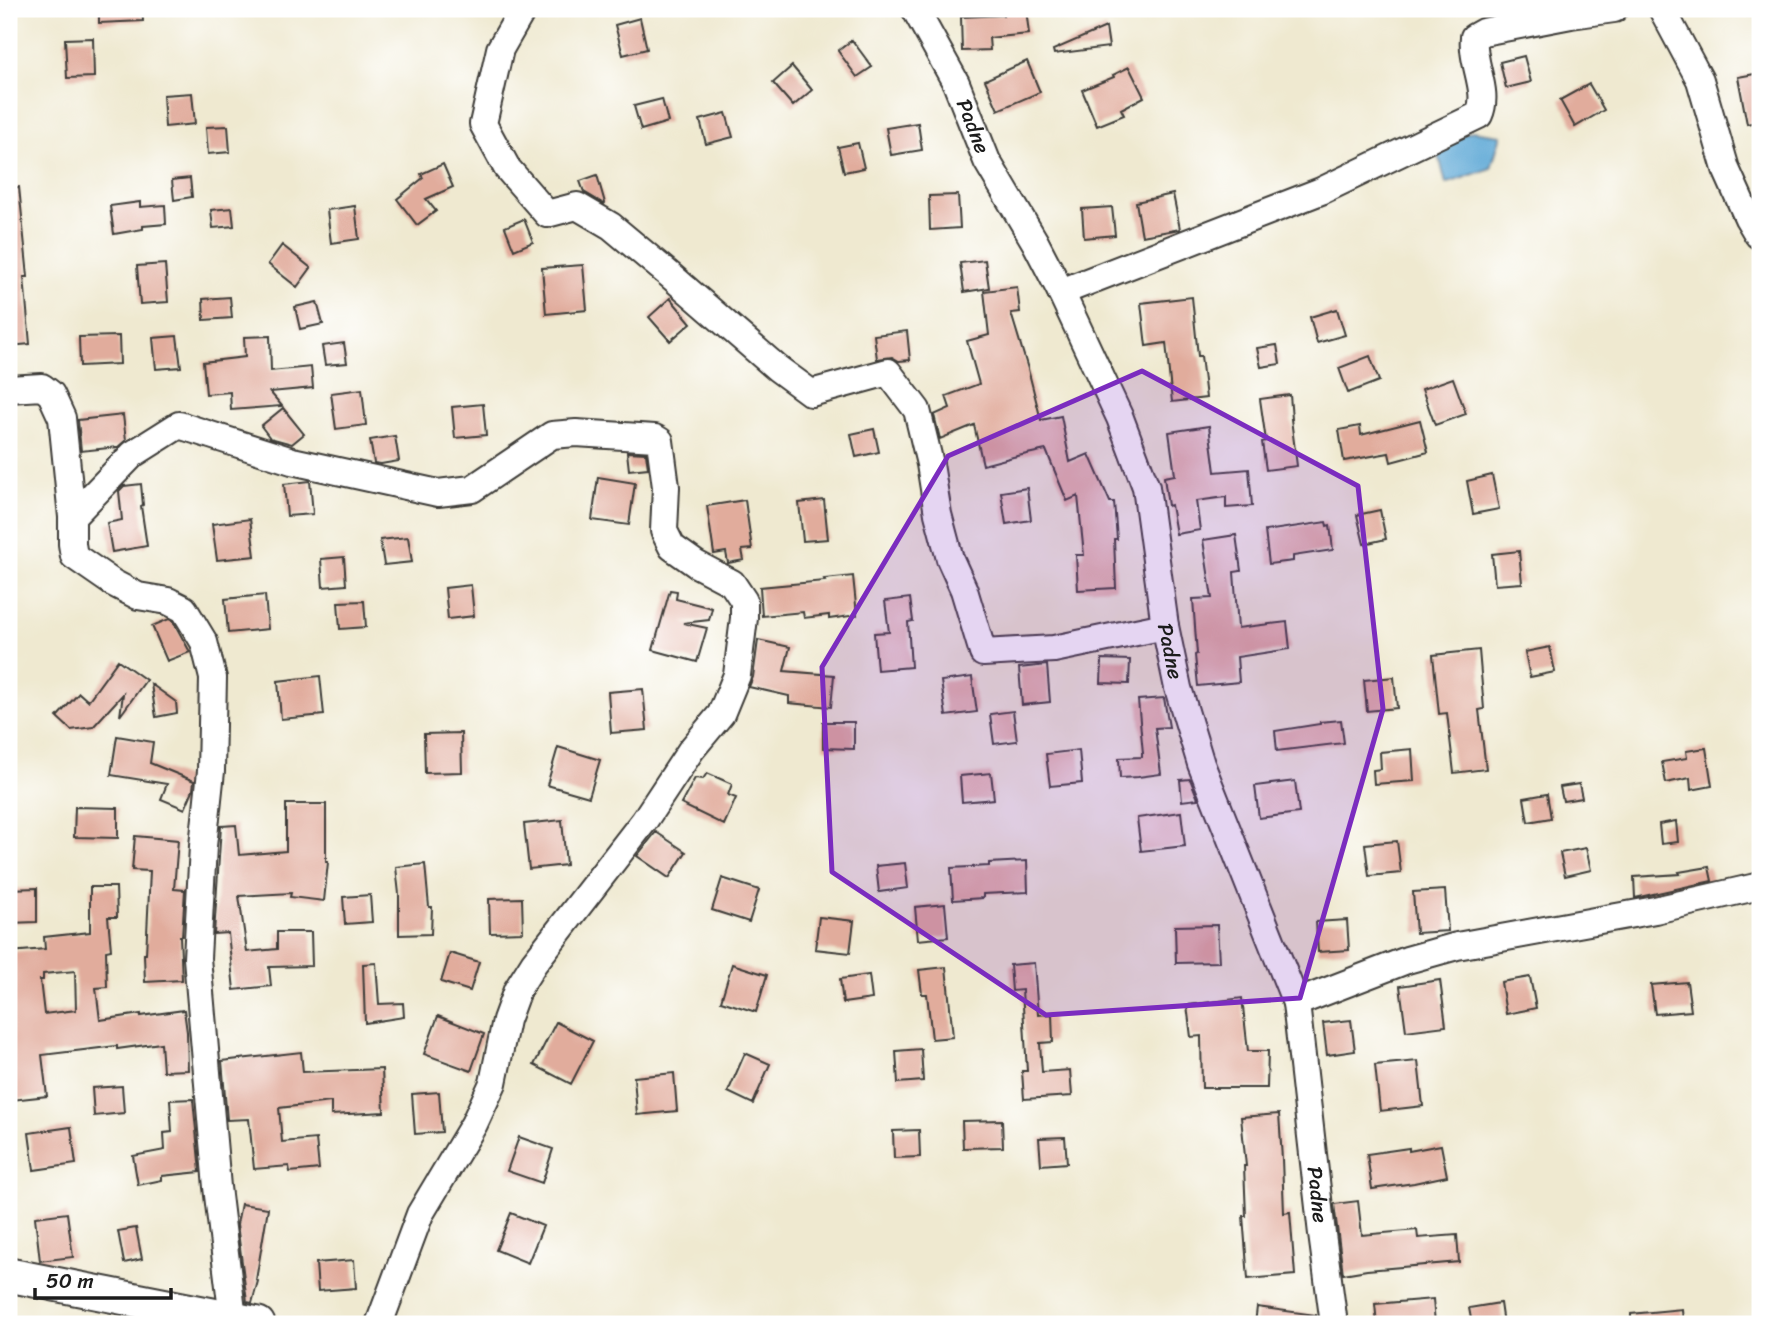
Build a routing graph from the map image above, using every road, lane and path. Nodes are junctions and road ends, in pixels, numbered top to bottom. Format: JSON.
{"nodes":[{"id":1,"x":523,"y":9,"type":"edge"},
{"id":2,"x":916,"y":9,"type":"edge"},
{"id":3,"x":1614,"y":9,"type":"edge"},
{"id":4,"x":1662,"y":9,"type":"edge"},
{"id":5,"x":1760,"y":236,"type":"edge"},
{"id":6,"x":1061,"y":292,"type":"junction"},
{"id":7,"x":9,"y":388,"type":"edge"},
{"id":8,"x":72,"y":517,"type":"junction"},
{"id":9,"x":1165,"y":626,"type":"junction"},
{"id":10,"x":1760,"y":886,"type":"edge"},
{"id":11,"x":1296,"y":1003,"type":"junction"},
{"id":12,"x":9,"y":1275,"type":"edge"},
{"id":13,"x":246,"y":1322,"type":"edge"},
{"id":14,"x":379,"y":1324,"type":"edge"},
{"id":15,"x":1334,"y":1324,"type":"edge"}],
"edges":[{"from":1,"to":9,"type":"street"},
{"from":2,"to":6,"type":"street","name":"Padne"},
{"from":3,"to":6,"type":"street"},
{"from":4,"to":5,"type":"street"},
{"from":6,"to":9,"type":"street","name":"Padne"},
{"from":7,"to":8,"type":"street"},
{"from":8,"to":13,"type":"street"},
{"from":8,"to":14,"type":"street"},
{"from":9,"to":11,"type":"street","name":"Padne"},
{"from":10,"to":11,"type":"street"},
{"from":11,"to":15,"type":"street","name":"Padne"},
{"from":12,"to":13,"type":"main road"}]}
